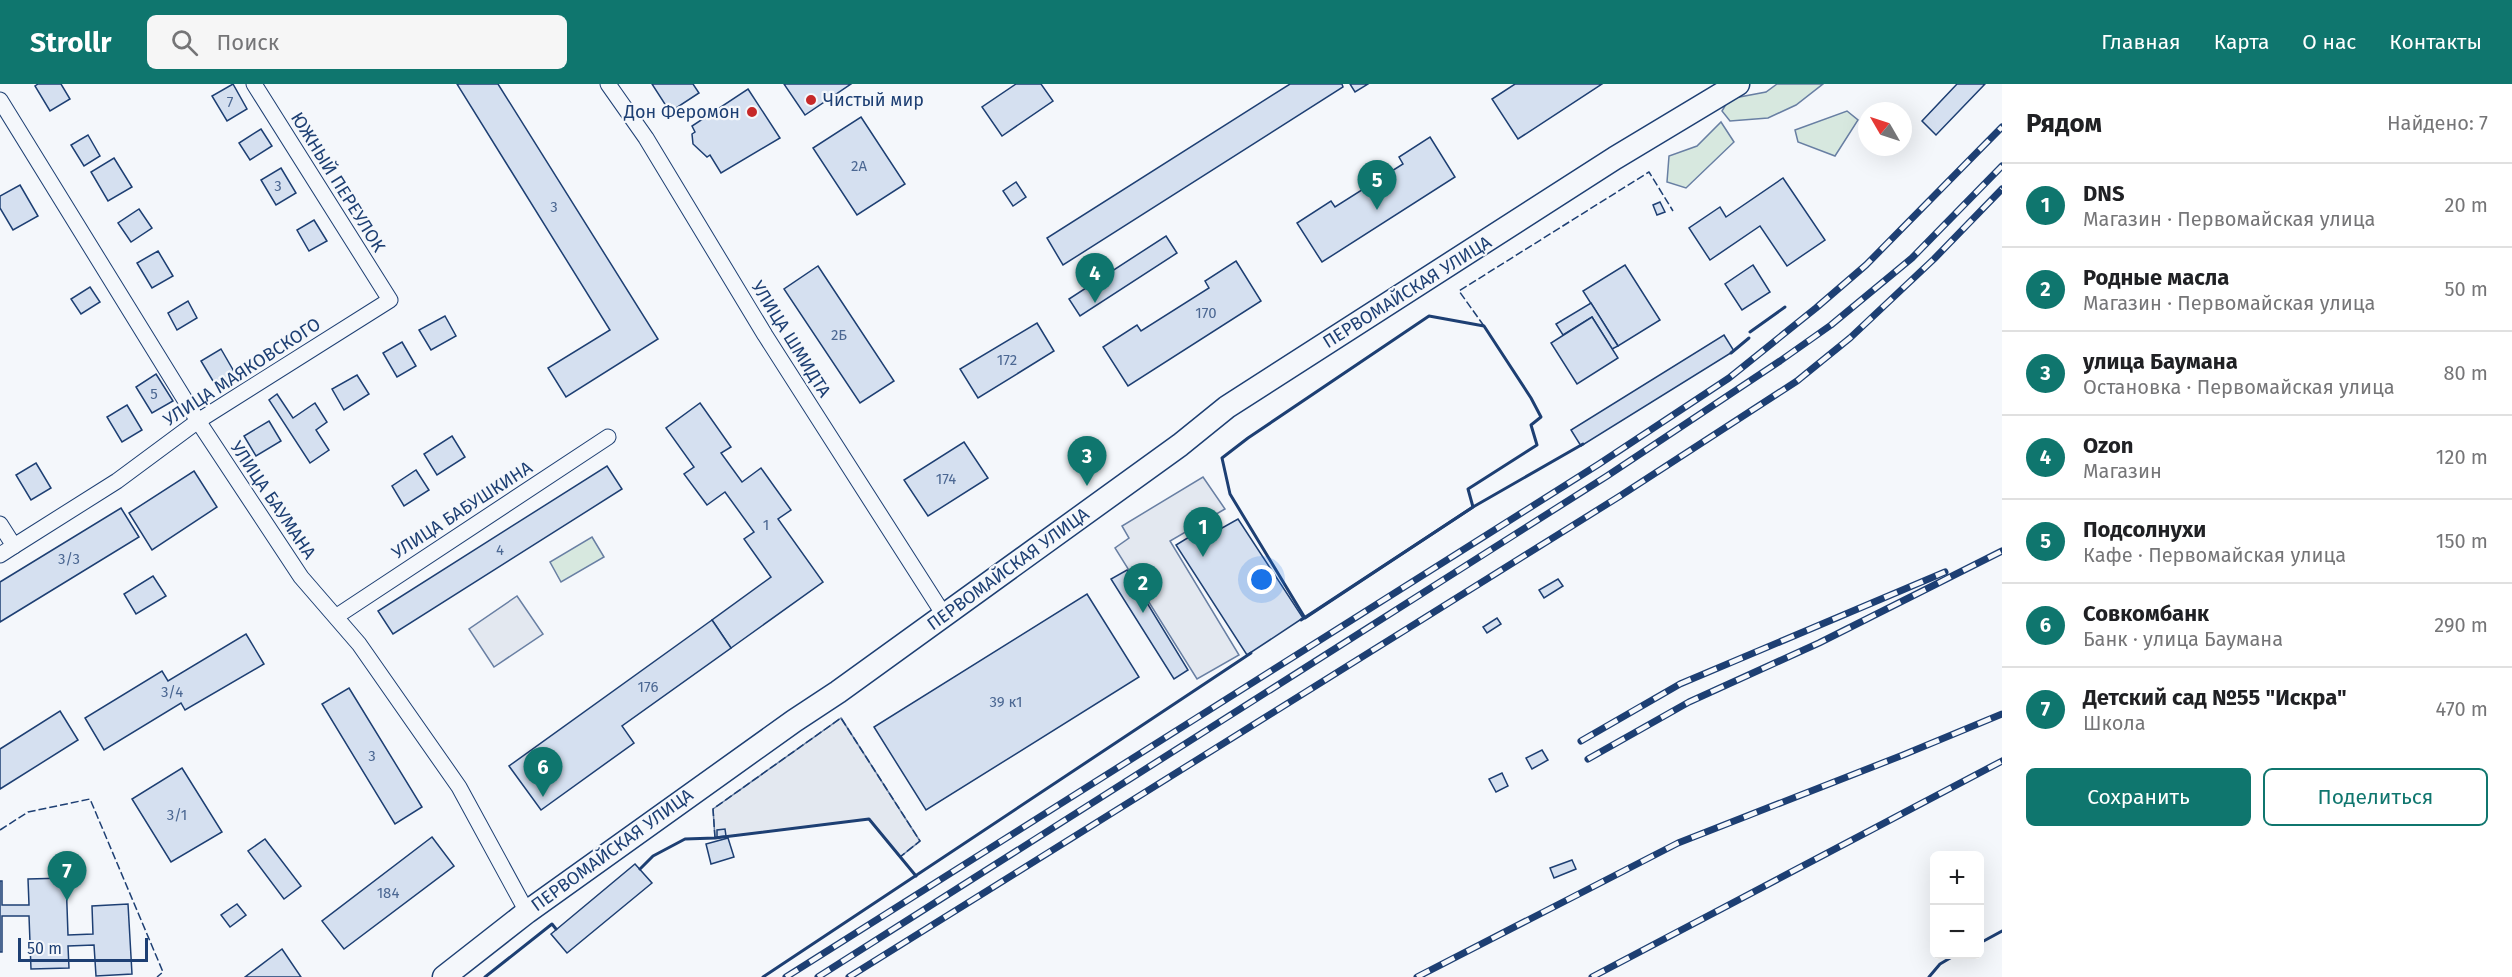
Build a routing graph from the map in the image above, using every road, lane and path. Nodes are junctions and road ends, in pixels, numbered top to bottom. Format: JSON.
{"nodes":[{"id":1,"x":254,"y":84,"type":"edge"},
{"id":2,"x":608,"y":84,"type":"edge"},
{"id":3,"x":1738,"y":84,"type":"edge"},
{"id":4,"x":0,"y":100,"type":"edge"},
{"id":5,"x":390,"y":300,"type":"joint"},
{"id":6,"x":198,"y":421,"type":"junction"},
{"id":7,"x":608,"y":436,"type":"dead end"},
{"id":8,"x":0,"y":524,"type":"edge"},
{"id":9,"x":14,"y":546,"type":"junction"},
{"id":10,"x":0,"y":555,"type":"edge"},
{"id":11,"x":944,"y":615,"type":"junction"},
{"id":12,"x":337,"y":616,"type":"junction"},
{"id":13,"x":527,"y":912,"type":"junction"},
{"id":14,"x":444,"y":977,"type":"edge"}],
"edges":[{"from":1,"to":5,"type":"street","name":"ЮЖНЫЙ ПЕРЕУЛОК"},
{"from":2,"to":11,"type":"street","name":"УЛИЦА ШМИДТА"},
{"from":3,"to":11,"type":"main road","name":"ПЕРВОМАЙСКАЯ УЛИЦА"},
{"from":4,"to":6,"type":"street","name":"УЛИЦА БАУМАНА"},
{"from":5,"to":6,"type":"street","name":"УЛИЦА МАЯКОВСКОГО"},
{"from":6,"to":9,"type":"street","name":"УЛИЦА МАЯКОВСКОГО"},
{"from":6,"to":12,"type":"street","name":"УЛИЦА БАУМАНА"},
{"from":7,"to":12,"type":"street","name":"УЛИЦА БАБУШКИНА"},
{"from":8,"to":9,"type":"street"},
{"from":9,"to":10,"type":"street"},
{"from":11,"to":13,"type":"main road","name":"ПЕРВОМАЙСКАЯ УЛИЦА"},
{"from":12,"to":13,"type":"street","name":"УЛИЦА БАУМАНА"},
{"from":13,"to":14,"type":"main road","name":"ПЕРВОМАЙСКАЯ УЛИЦА"}]}
